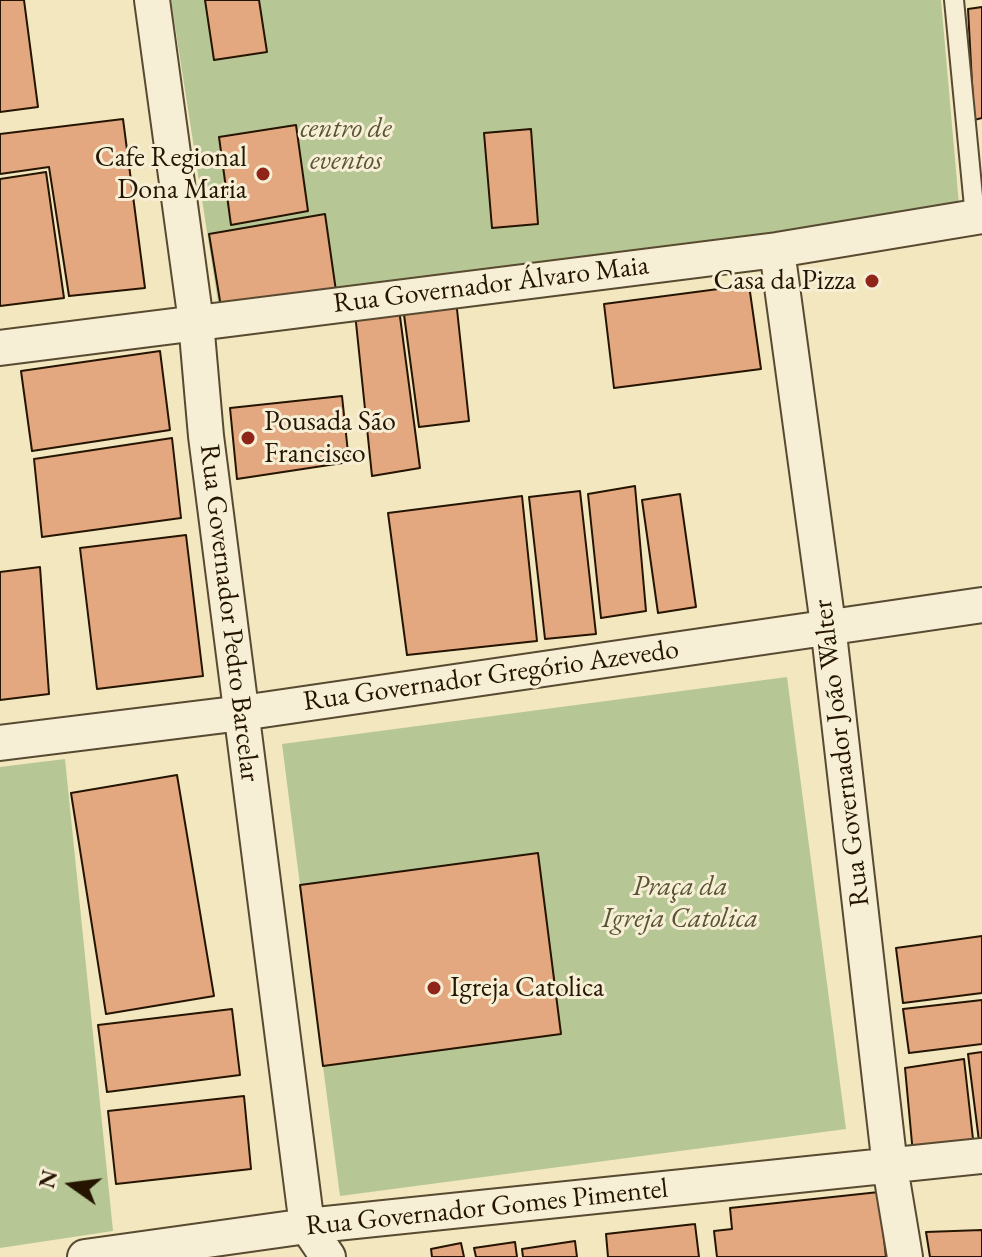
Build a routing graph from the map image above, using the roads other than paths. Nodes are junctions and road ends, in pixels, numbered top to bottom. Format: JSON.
{"nodes":[{"id":1,"x":152,"y":0,"type":"edge"},
{"id":2,"x":954,"y":0,"type":"edge"},
{"id":3,"x":979,"y":216,"type":"edge"},
{"id":4,"x":777,"y":250,"type":"junction"},
{"id":5,"x":196,"y":322,"type":"junction"},
{"id":6,"x":0,"y":348,"type":"edge"},
{"id":7,"x":982,"y":605,"type":"edge"},
{"id":8,"x":828,"y":625,"type":"junction"},
{"id":9,"x":242,"y":713,"type":"junction"},
{"id":10,"x":0,"y":743,"type":"edge"},
{"id":11,"x":982,"y":1156,"type":"edge"},
{"id":12,"x":890,"y":1167,"type":"junction"},
{"id":13,"x":307,"y":1226,"type":"junction"},
{"id":14,"x":85,"y":1257,"type":"edge"},
{"id":15,"x":328,"y":1257,"type":"edge"},
{"id":16,"x":905,"y":1257,"type":"edge"}],
"edges":[{"from":1,"to":5,"type":"street","name":"Rua Governador Pedro Barcelar"},
{"from":2,"to":3,"type":"lane"},
{"from":3,"to":4,"type":"street","name":"Rua Governador Álvaro Maia"},
{"from":4,"to":5,"type":"street","name":"Rua Governador Álvaro Maia"},
{"from":4,"to":8,"type":"street","name":"Rua Governador João Walter"},
{"from":5,"to":6,"type":"street","name":"Rua Governador Álvaro Maia"},
{"from":5,"to":9,"type":"street","name":"Rua Governador Pedro Barcelar"},
{"from":7,"to":8,"type":"street","name":"Rua Governador Gregório Azevedo"},
{"from":8,"to":9,"type":"street","name":"Rua Governador Gregório Azevedo"},
{"from":8,"to":12,"type":"street","name":"Rua Governador João Walter"},
{"from":9,"to":10,"type":"street","name":"Rua Governador Gregório Azevedo"},
{"from":9,"to":13,"type":"street","name":"Rua Governador Pedro Barcelar"},
{"from":11,"to":12,"type":"street","name":"Rua Governador Gomes Pimentel"},
{"from":12,"to":13,"type":"street","name":"Rua Governador Gomes Pimentel"},
{"from":12,"to":16,"type":"street","name":"Rua Governador João Walter"},
{"from":13,"to":14,"type":"street","name":"Rua Governador Gomes Pimentel"},
{"from":13,"to":15,"type":"street"}]}
